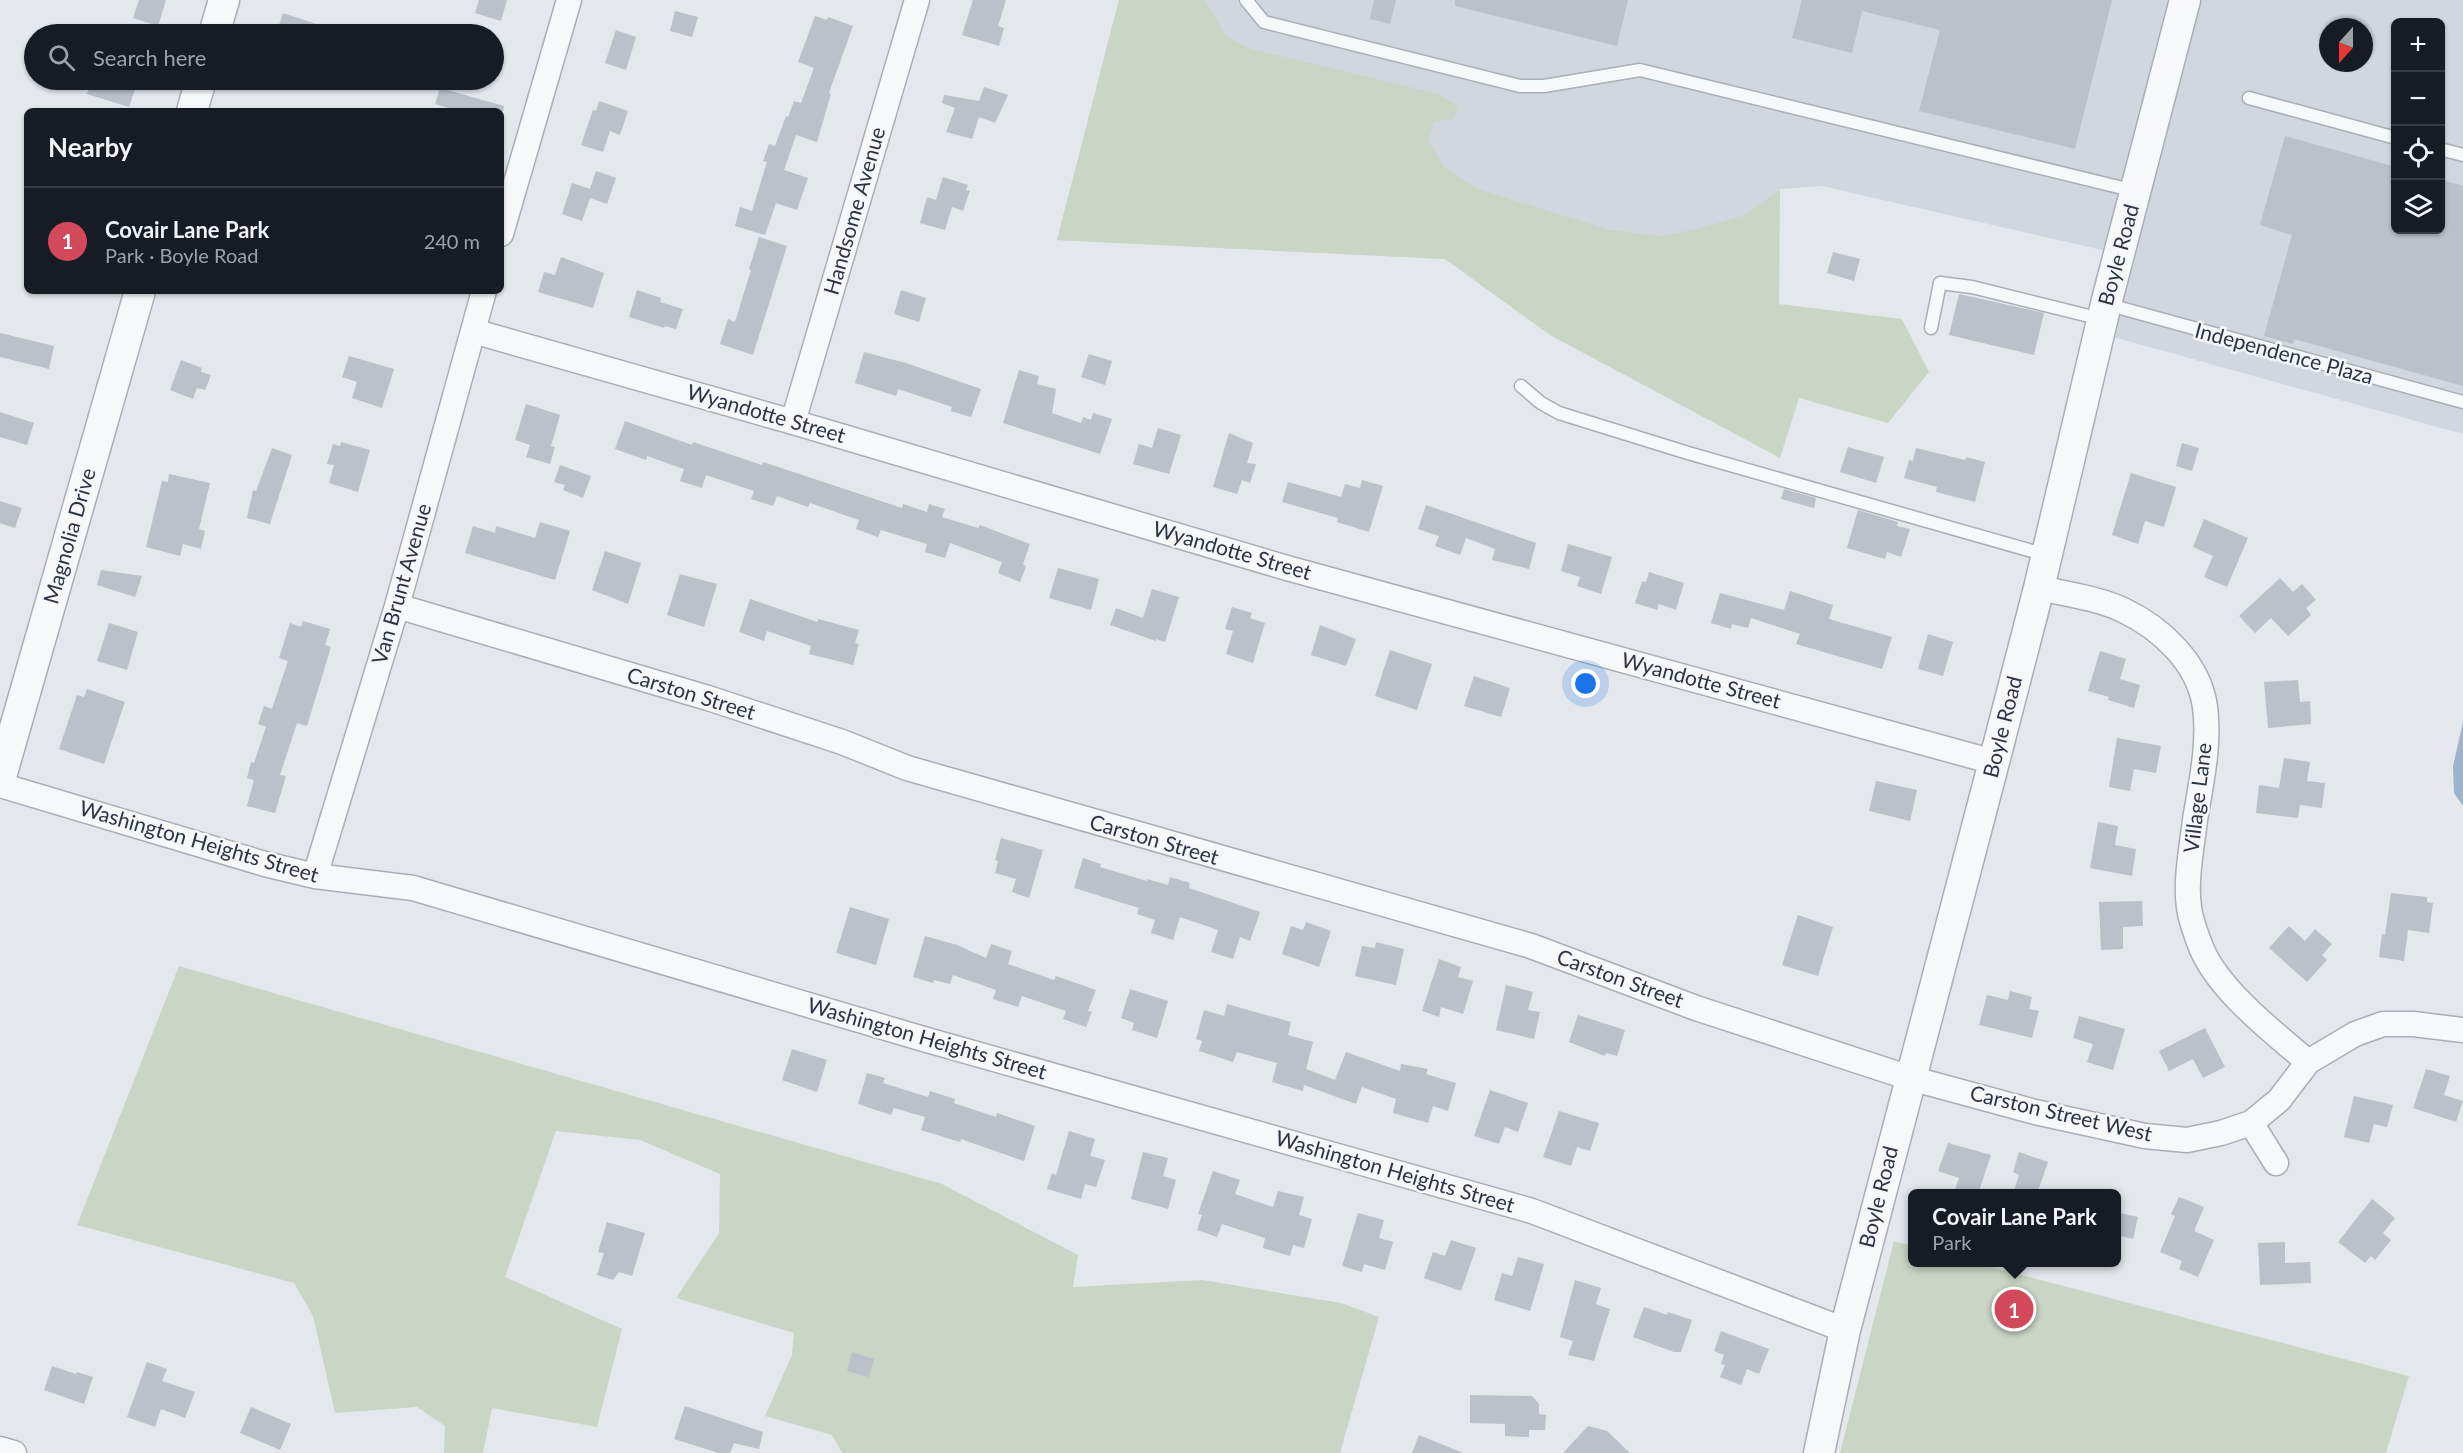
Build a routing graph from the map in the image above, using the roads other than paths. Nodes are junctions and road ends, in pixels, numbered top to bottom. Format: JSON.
{"nodes":[{"id":1,"x":224,"y":0,"type":"edge"},
{"id":2,"x":569,"y":0,"type":"edge"},
{"id":3,"x":917,"y":0,"type":"edge"},
{"id":4,"x":1246,"y":0,"type":"edge"},
{"id":5,"x":2185,"y":0,"type":"edge"},
{"id":6,"x":217,"y":24,"type":"edge"},
{"id":7,"x":198,"y":90,"type":"edge"},
{"id":8,"x":2249,"y":98,"type":"dead end"},
{"id":9,"x":193,"y":108,"type":"edge"},
{"id":10,"x":2391,"y":137,"type":"edge"},
{"id":11,"x":2445,"y":150,"type":"edge"},
{"id":12,"x":2463,"y":155,"type":"edge"},
{"id":13,"x":2136,"y":192,"type":"junction"},
{"id":14,"x":504,"y":224,"type":"edge"},
{"id":15,"x":139,"y":294,"type":"edge"},
{"id":16,"x":483,"y":294,"type":"edge"},
{"id":17,"x":2104,"y":312,"type":"junction"},
{"id":18,"x":1932,"y":328,"type":"dead end"},
{"id":19,"x":473,"y":331,"type":"junction"},
{"id":20,"x":1521,"y":386,"type":"dead end"},
{"id":21,"x":2463,"y":402,"type":"edge"},
{"id":22,"x":793,"y":422,"type":"junction"},
{"id":23,"x":2047,"y":555,"type":"junction"},
{"id":24,"x":2039,"y":588,"type":"junction"},
{"id":25,"x":397,"y":606,"type":"junction"},
{"id":26,"x":1995,"y":762,"type":"junction"},
{"id":27,"x":0,"y":782,"type":"edge"},
{"id":28,"x":315,"y":876,"type":"junction"},
{"id":29,"x":2463,"y":1030,"type":"edge"},
{"id":30,"x":2308,"y":1062,"type":"junction"},
{"id":31,"x":1910,"y":1078,"type":"junction"},
{"id":32,"x":2251,"y":1123,"type":"junction"},
{"id":33,"x":2276,"y":1163,"type":"dead end"},
{"id":34,"x":1845,"y":1330,"type":"junction"},
{"id":35,"x":0,"y":1449,"type":"edge"},
{"id":36,"x":14,"y":1453,"type":"edge"},
{"id":37,"x":1819,"y":1453,"type":"edge"}],
"edges":[{"from":1,"to":6,"type":"street"},
{"from":2,"to":14,"type":"street"},
{"from":3,"to":22,"type":"street","name":"Handsome Avenue"},
{"from":4,"to":13,"type":"lane"},
{"from":5,"to":13,"type":"street","name":"Boyle Road"},
{"from":7,"to":9,"type":"street"},
{"from":8,"to":10,"type":"lane"},
{"from":11,"to":12,"type":"lane"},
{"from":13,"to":17,"type":"street","name":"Boyle Road"},
{"from":15,"to":27,"type":"street","name":"Magnolia Drive"},
{"from":16,"to":19,"type":"street","name":"Van Brunt Avenue"},
{"from":17,"to":18,"type":"lane","name":"Independence Plaza"},
{"from":17,"to":21,"type":"lane","name":"Independence Plaza"},
{"from":17,"to":23,"type":"street","name":"Boyle Road"},
{"from":19,"to":22,"type":"street","name":"Wyandotte Street"},
{"from":19,"to":25,"type":"street","name":"Van Brunt Avenue"},
{"from":20,"to":23,"type":"lane"},
{"from":22,"to":26,"type":"street","name":"Wyandotte Street"},
{"from":23,"to":24,"type":"street","name":"Boyle Road"},
{"from":24,"to":26,"type":"street","name":"Boyle Road"},
{"from":24,"to":30,"type":"street","name":"Village Lane"},
{"from":25,"to":28,"type":"street","name":"Van Brunt Avenue"},
{"from":25,"to":31,"type":"street","name":"Carston Street"},
{"from":26,"to":31,"type":"street","name":"Boyle Road"},
{"from":27,"to":28,"type":"street","name":"Washington Heights Street"},
{"from":28,"to":34,"type":"street","name":"Washington Heights Street"},
{"from":29,"to":30,"type":"street","name":"Carston Street West"},
{"from":30,"to":32,"type":"street","name":"Carston Street West"},
{"from":31,"to":32,"type":"street","name":"Carston Street West"},
{"from":31,"to":34,"type":"street","name":"Boyle Road"},
{"from":32,"to":33,"type":"street"},
{"from":34,"to":37,"type":"street","name":"Boyle Road"},
{"from":35,"to":36,"type":"street"}]}
